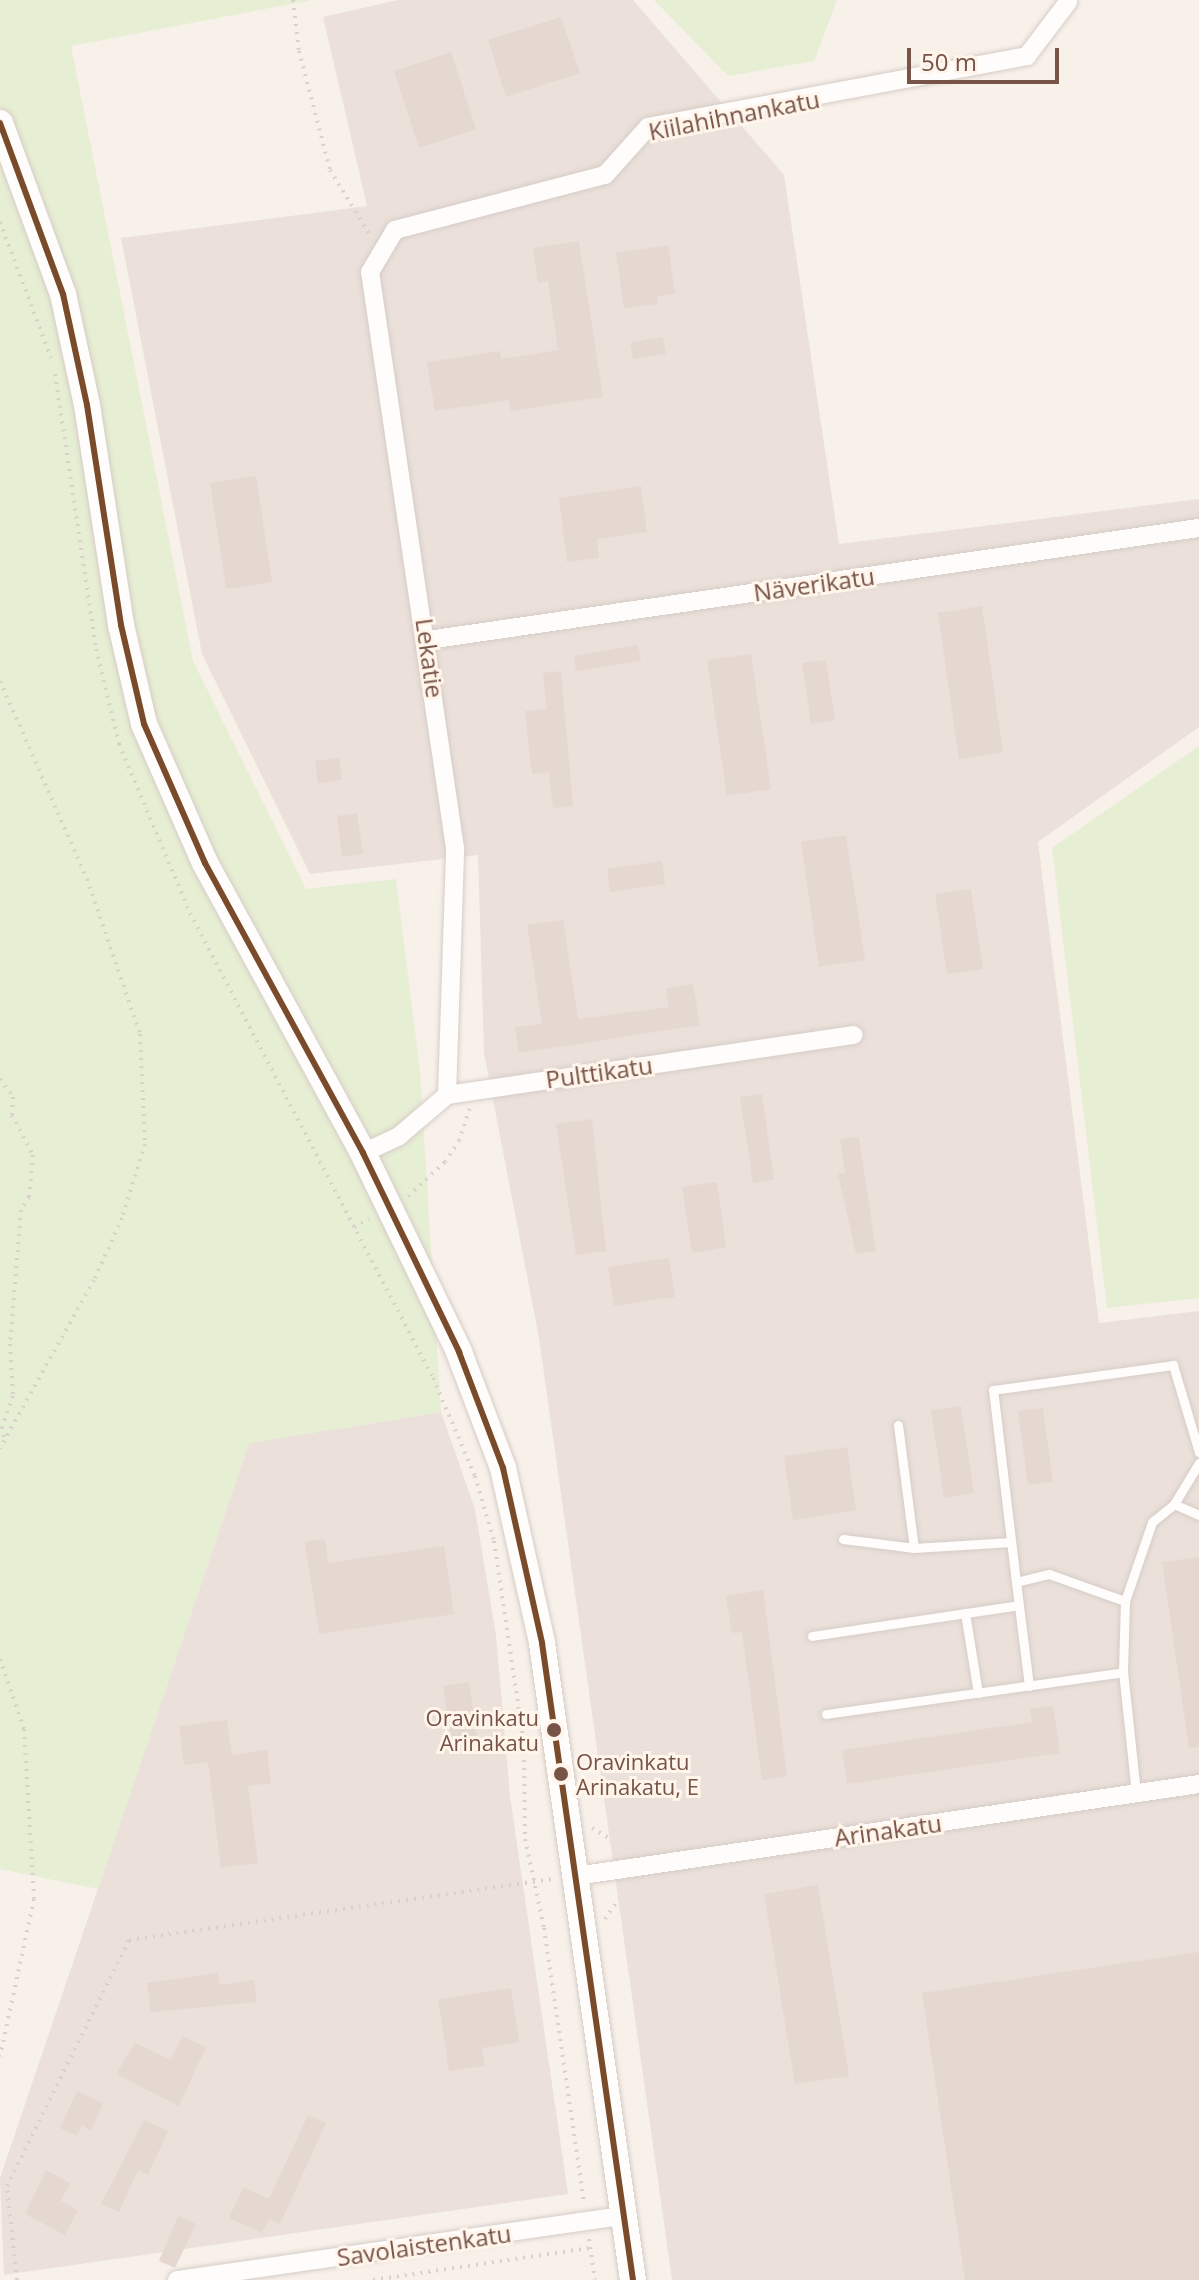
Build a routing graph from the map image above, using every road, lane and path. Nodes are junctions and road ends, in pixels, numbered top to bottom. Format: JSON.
{"nodes":[{"id":1,"x":293,"y":0,"type":"edge"},
{"id":2,"x":1068,"y":2,"type":"edge"},
{"id":3,"x":0,"y":123,"type":"edge"},
{"id":4,"x":0,"y":222,"type":"edge"},
{"id":5,"x":395,"y":230,"type":"joint"},
{"id":6,"x":383,"y":250,"type":"junction"},
{"id":7,"x":1199,"y":528,"type":"edge"},
{"id":8,"x":428,"y":640,"type":"junction"},
{"id":9,"x":0,"y":681,"type":"edge"},
{"id":10,"x":854,"y":1035,"type":"dead end"},
{"id":11,"x":0,"y":1079,"type":"edge"},
{"id":12,"x":470,"y":1091,"type":"junction"},
{"id":13,"x":447,"y":1095,"type":"junction"},
{"id":14,"x":363,"y":1153,"type":"junction"},
{"id":15,"x":390,"y":1208,"type":"junction"},
{"id":16,"x":354,"y":1227,"type":"junction"},
{"id":17,"x":898,"y":1425,"type":"dead end"},
{"id":18,"x":5,"y":1440,"type":"junction"},
{"id":19,"x":0,"y":1448,"type":"edge"},
{"id":20,"x":1199,"y":1452,"type":"edge"},
{"id":21,"x":1199,"y":1463,"type":"edge"},
{"id":22,"x":1174,"y":1504,"type":"junction"},
{"id":23,"x":1199,"y":1515,"type":"edge"},
{"id":24,"x":843,"y":1539,"type":"dead end"},
{"id":25,"x":1011,"y":1542,"type":"junction"},
{"id":26,"x":914,"y":1548,"type":"junction"},
{"id":27,"x":1016,"y":1582,"type":"junction"},
{"id":28,"x":1125,"y":1601,"type":"junction"},
{"id":29,"x":1019,"y":1605,"type":"junction"},
{"id":30,"x":965,"y":1613,"type":"junction"},
{"id":31,"x":812,"y":1636,"type":"dead end"},
{"id":32,"x":0,"y":1659,"type":"edge"},
{"id":33,"x":1123,"y":1672,"type":"junction"},
{"id":34,"x":1029,"y":1686,"type":"junction"},
{"id":35,"x":978,"y":1693,"type":"junction"},
{"id":36,"x":826,"y":1714,"type":"dead end"},
{"id":37,"x":1199,"y":1784,"type":"edge"},
{"id":38,"x":1136,"y":1793,"type":"junction"},
{"id":39,"x":592,"y":1829,"type":"dead end"},
{"id":40,"x":610,"y":1839,"type":"dead end"},
{"id":41,"x":576,"y":1876,"type":"junction"},
{"id":42,"x":535,"y":1881,"type":"junction"},
{"id":43,"x":617,"y":1901,"type":"dead end"},
{"id":44,"x":605,"y":1919,"type":"dead end"},
{"id":45,"x":0,"y":2056,"type":"edge"},
{"id":46,"x":623,"y":2216,"type":"junction"},
{"id":47,"x":586,"y":2222,"type":"junction"},
{"id":48,"x":590,"y":2248,"type":"junction"},
{"id":49,"x":17,"y":2280,"type":"edge"},
{"id":50,"x":177,"y":2280,"type":"edge"},
{"id":51,"x":373,"y":2280,"type":"edge"},
{"id":52,"x":595,"y":2280,"type":"edge"},
{"id":53,"x":633,"y":2280,"type":"edge"}],
"edges":[{"from":1,"to":6,"type":"path"},
{"from":2,"to":5,"type":"street","name":"Kiilahihnankatu"},
{"from":3,"to":14,"type":"street"},
{"from":4,"to":16,"type":"path"},
{"from":5,"to":6,"type":"street","name":"Lekatie"},
{"from":6,"to":8,"type":"street","name":"Lekatie"},
{"from":7,"to":8,"type":"street","name":"Näverikatu"},
{"from":8,"to":13,"type":"street","name":"Lekatie"},
{"from":9,"to":18,"type":"path"},
{"from":10,"to":12,"type":"street","name":"Pulttikatu"},
{"from":11,"to":18,"type":"path"},
{"from":12,"to":13,"type":"street","name":"Pulttikatu"},
{"from":12,"to":15,"type":"path"},
{"from":13,"to":14,"type":"street"},
{"from":14,"to":15,"type":"street"},
{"from":15,"to":16,"type":"path"},
{"from":15,"to":41,"type":"street"},
{"from":16,"to":42,"type":"path"},
{"from":17,"to":26,"type":"lane"},
{"from":18,"to":19,"type":"path"},
{"from":20,"to":25,"type":"lane"},
{"from":21,"to":22,"type":"lane"},
{"from":22,"to":23,"type":"lane"},
{"from":22,"to":28,"type":"lane"},
{"from":24,"to":26,"type":"lane"},
{"from":25,"to":26,"type":"lane"},
{"from":25,"to":27,"type":"lane"},
{"from":27,"to":28,"type":"lane"},
{"from":27,"to":29,"type":"lane"},
{"from":28,"to":33,"type":"lane"},
{"from":29,"to":30,"type":"lane"},
{"from":29,"to":34,"type":"lane"},
{"from":30,"to":31,"type":"lane"},
{"from":30,"to":35,"type":"lane"},
{"from":32,"to":45,"type":"path"},
{"from":33,"to":34,"type":"lane"},
{"from":33,"to":38,"type":"lane"},
{"from":34,"to":35,"type":"lane"},
{"from":35,"to":36,"type":"lane"},
{"from":37,"to":38,"type":"street","name":"Arinakatu"},
{"from":38,"to":41,"type":"street","name":"Arinakatu"},
{"from":39,"to":40,"type":"path"},
{"from":41,"to":42,"type":"path"},
{"from":41,"to":46,"type":"street"},
{"from":42,"to":47,"type":"path"},
{"from":42,"to":49,"type":"path"},
{"from":43,"to":44,"type":"path"},
{"from":46,"to":47,"type":"street","name":"Savolaistenkatu"},
{"from":46,"to":53,"type":"street"},
{"from":47,"to":48,"type":"path"},
{"from":47,"to":50,"type":"street","name":"Savolaistenkatu"},
{"from":48,"to":51,"type":"path"},
{"from":48,"to":52,"type":"path"}]}
